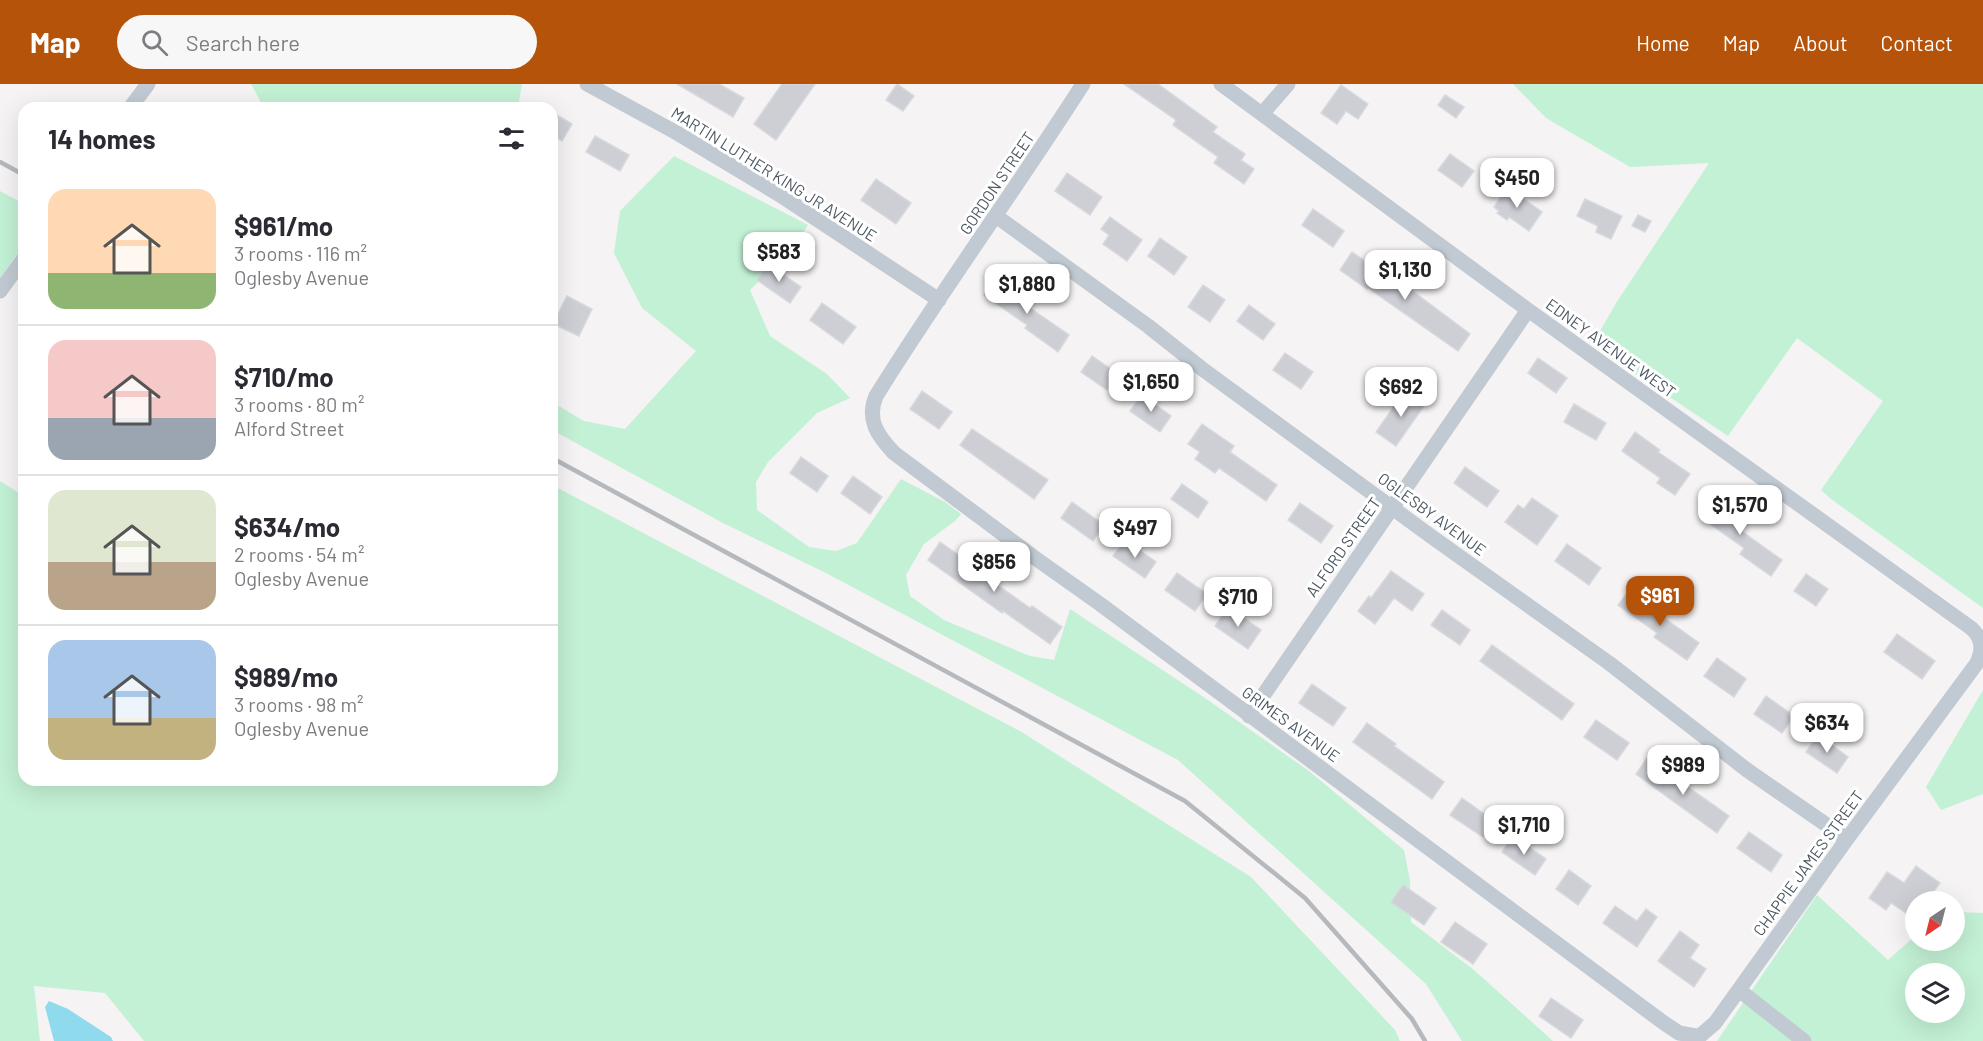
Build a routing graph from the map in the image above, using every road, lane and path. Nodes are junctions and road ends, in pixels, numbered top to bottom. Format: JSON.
{"nodes":[{"id":1,"x":148,"y":84,"type":"edge"},
{"id":2,"x":587,"y":84,"type":"edge"},
{"id":3,"x":1083,"y":84,"type":"edge"},
{"id":4,"x":1221,"y":84,"type":"edge"},
{"id":5,"x":1288,"y":84,"type":"edge"},
{"id":6,"x":134,"y":102,"type":"edge"},
{"id":7,"x":1262,"y":114,"type":"junction"},
{"id":8,"x":996,"y":216,"type":"junction"},
{"id":9,"x":18,"y":266,"type":"edge"},
{"id":10,"x":0,"y":291,"type":"edge"},
{"id":11,"x":939,"y":300,"type":"junction"},
{"id":12,"x":1527,"y":310,"type":"junction"},
{"id":13,"x":1393,"y":508,"type":"junction"},
{"id":14,"x":1981,"y":639,"type":"joint"},
{"id":15,"x":1249,"y":716,"type":"junction"},
{"id":16,"x":1847,"y":839,"type":"junction"},
{"id":17,"x":1739,"y":990,"type":"junction"},
{"id":18,"x":1804,"y":1041,"type":"edge"}],
"edges":[{"from":1,"to":6,"type":"street"},
{"from":2,"to":11,"type":"street","name":"MARTIN LUTHER KING JR AVENUE"},
{"from":3,"to":8,"type":"street","name":"GORDON STREET"},
{"from":4,"to":7,"type":"street","name":"EDNEY AVENUE WEST"},
{"from":5,"to":7,"type":"street"},
{"from":7,"to":12,"type":"street","name":"EDNEY AVENUE WEST"},
{"from":8,"to":11,"type":"street","name":"GORDON STREET"},
{"from":8,"to":13,"type":"street","name":"OGLESBY AVENUE"},
{"from":9,"to":10,"type":"street"},
{"from":11,"to":15,"type":"street","name":"GRIMES AVENUE"},
{"from":12,"to":13,"type":"street","name":"ALFORD STREET"},
{"from":12,"to":14,"type":"street","name":"EDNEY AVENUE WEST"},
{"from":13,"to":15,"type":"street","name":"ALFORD STREET"},
{"from":13,"to":16,"type":"street","name":"OGLESBY AVENUE"},
{"from":14,"to":16,"type":"street","name":"CHAPPIE JAMES STREET"},
{"from":15,"to":17,"type":"street","name":"GRIMES AVENUE"},
{"from":16,"to":17,"type":"street","name":"CHAPPIE JAMES STREET"},
{"from":17,"to":18,"type":"street"}]}
